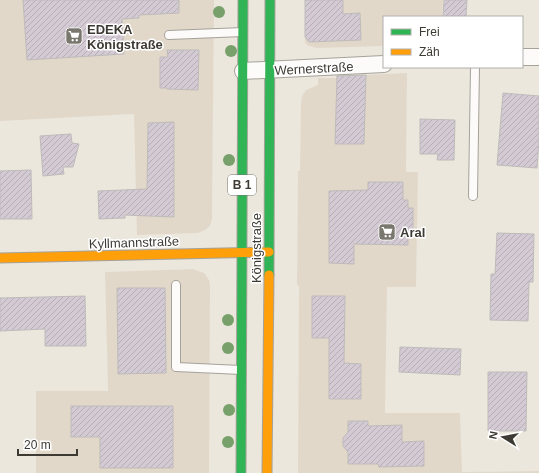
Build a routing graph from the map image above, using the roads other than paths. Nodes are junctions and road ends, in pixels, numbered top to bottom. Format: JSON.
{"nodes":[{"id":1,"x":244,"y":0,"type":"edge"},
{"id":2,"x":270,"y":0,"type":"edge"},
{"id":3,"x":243,"y":32,"type":"junction"},
{"id":4,"x":169,"y":34,"type":"dead end"},
{"id":5,"x":539,"y":57,"type":"edge"},
{"id":6,"x":523,"y":58,"type":"edge"},
{"id":7,"x":383,"y":64,"type":"edge"},
{"id":8,"x":475,"y":68,"type":"edge"},
{"id":9,"x":270,"y":70,"type":"junction"},
{"id":10,"x":243,"y":71,"type":"junction"},
{"id":11,"x":473,"y":196,"type":"dead end"},
{"id":12,"x":269,"y":252,"type":"junction"},
{"id":13,"x":242,"y":253,"type":"junction"},
{"id":14,"x":0,"y":258,"type":"edge"},
{"id":15,"x":176,"y":285,"type":"dead end"},
{"id":16,"x":241,"y":370,"type":"junction"},
{"id":17,"x":241,"y":473,"type":"edge"},
{"id":18,"x":266,"y":473,"type":"edge"}],
"edges":[{"from":1,"to":3,"type":"main road","name":"Königstraße","number":"B 1"},
{"from":2,"to":9,"type":"main road","name":"Königstraße","number":"B 1"},
{"from":3,"to":4,"type":"lane"},
{"from":3,"to":10,"type":"main road","name":"Königstraße","number":"B 1"},
{"from":5,"to":6,"type":"street"},
{"from":7,"to":9,"type":"street","name":"Wernerstraße"},
{"from":8,"to":11,"type":"lane"},
{"from":9,"to":10,"type":"street","name":"Wernerstraße"},
{"from":9,"to":12,"type":"main road","name":"Königstraße","number":"B 1"},
{"from":10,"to":13,"type":"main road","name":"Königstraße","number":"B 1"},
{"from":12,"to":13,"type":"main road","name":"Kyllmannstraße"},
{"from":12,"to":18,"type":"main road","name":"Königstraße","number":"B 1"},
{"from":13,"to":14,"type":"main road","name":"Kyllmannstraße"},
{"from":13,"to":16,"type":"main road","name":"Königstraße","number":"B 1"},
{"from":15,"to":16,"type":"lane"},
{"from":16,"to":17,"type":"main road","name":"Königstraße","number":"B 1"}]}
